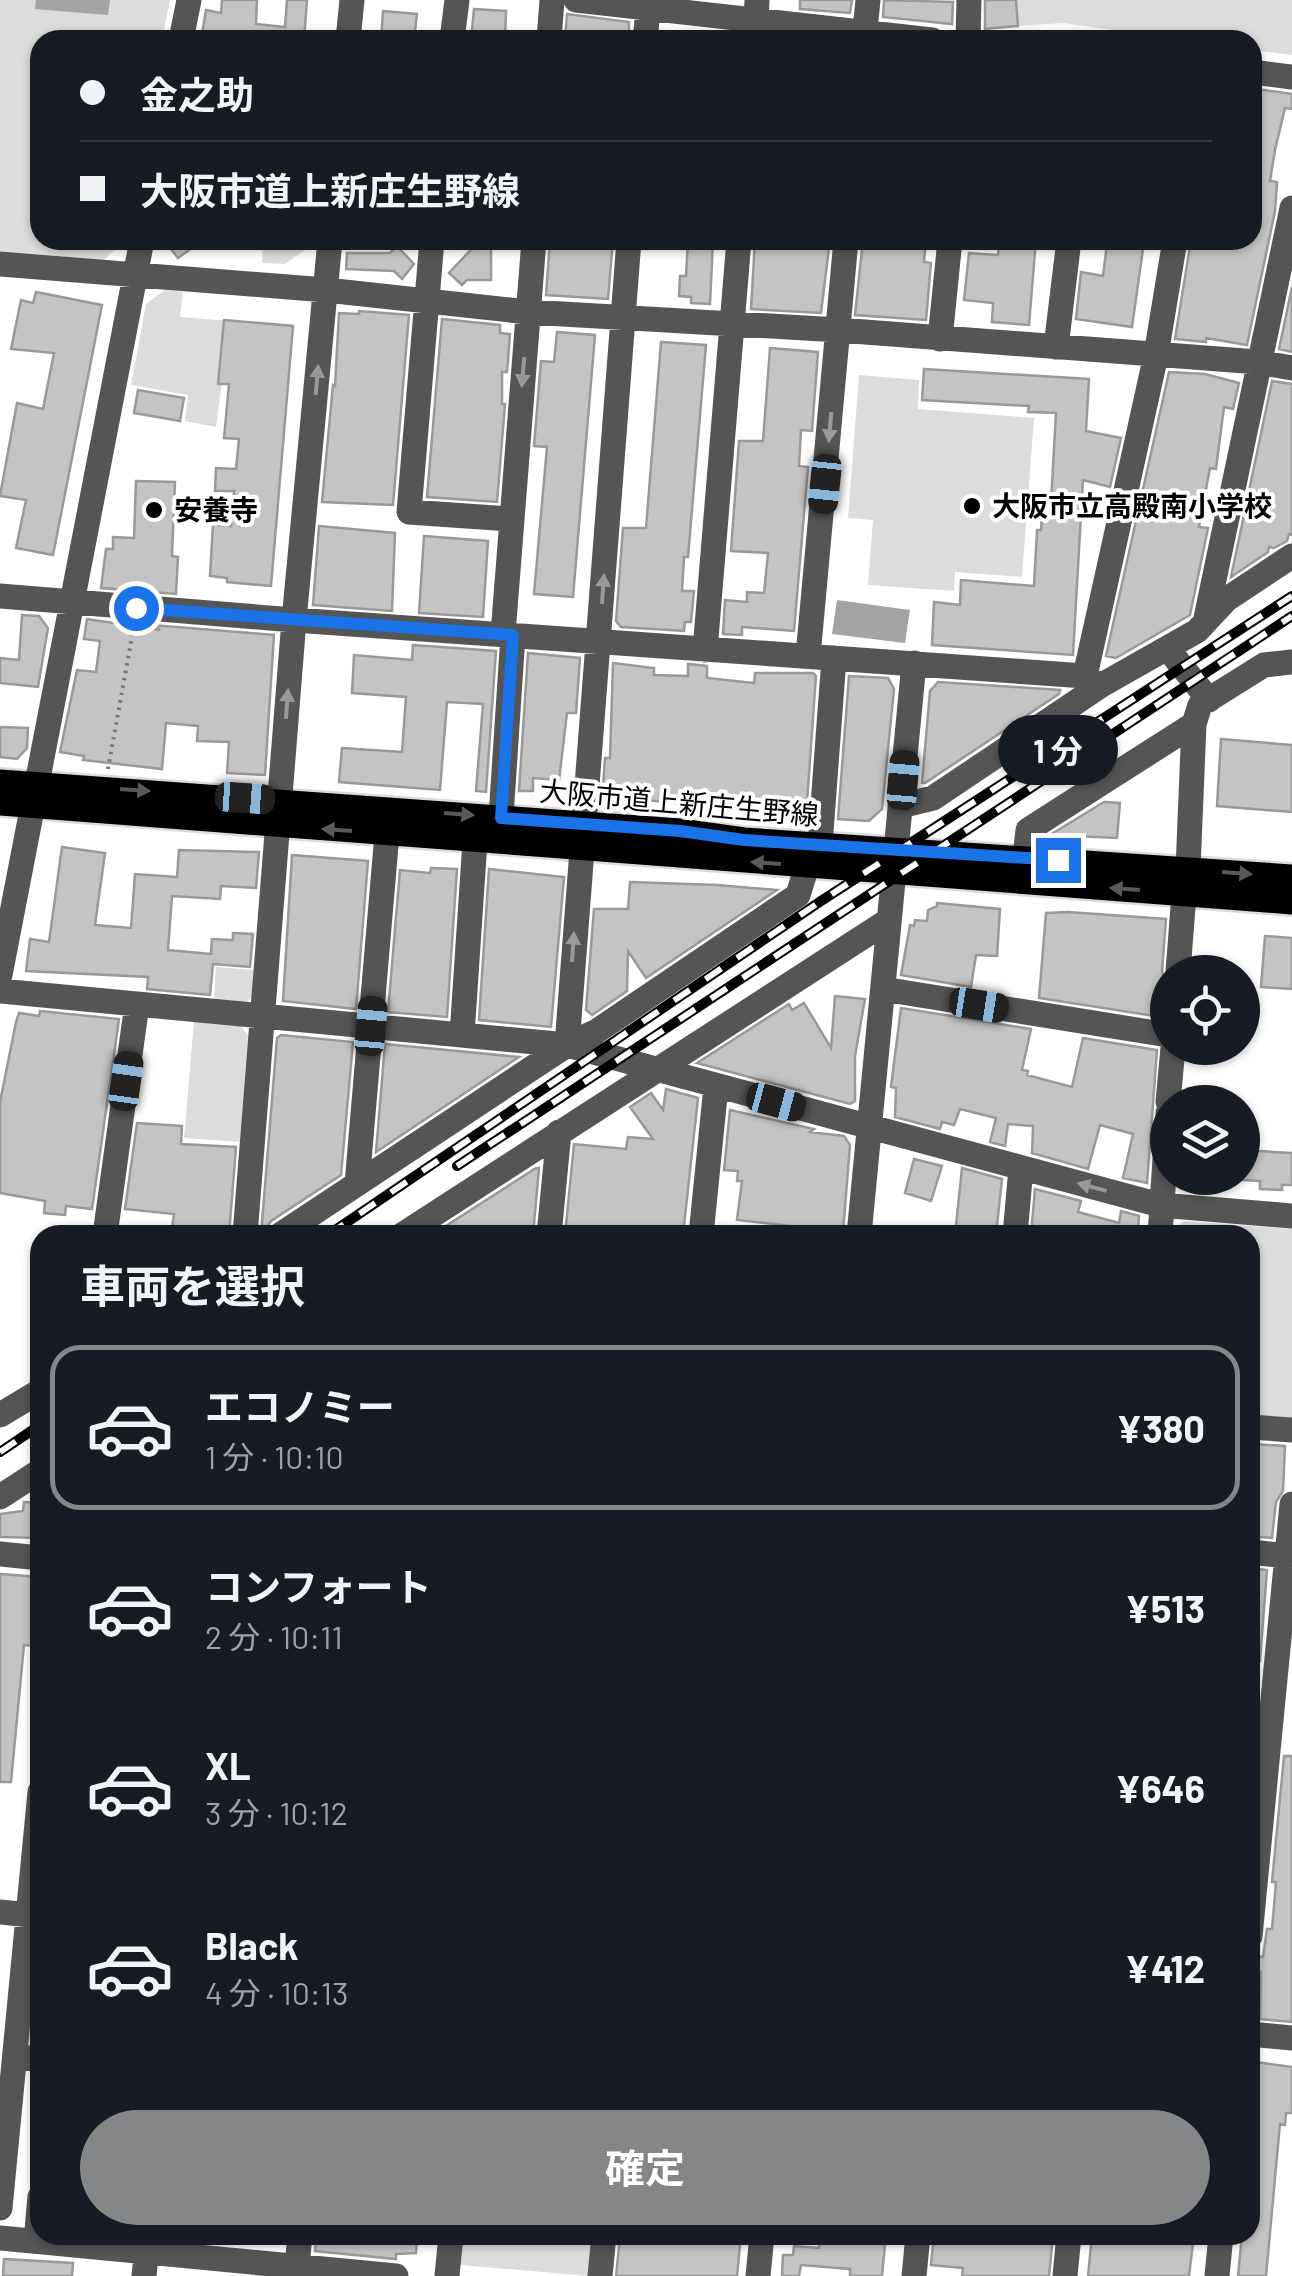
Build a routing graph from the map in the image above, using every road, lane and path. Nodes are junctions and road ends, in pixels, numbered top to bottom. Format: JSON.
{"nodes":[{"id":1,"x":189,"y":0,"type":"edge"},
{"id":2,"x":352,"y":0,"type":"edge"},
{"id":3,"x":456,"y":0,"type":"edge"},
{"id":4,"x":552,"y":0,"type":"edge"},
{"id":5,"x":576,"y":0,"type":"edge"},
{"id":6,"x":868,"y":0,"type":"edge"},
{"id":7,"x":970,"y":0,"type":"edge"},
{"id":8,"x":648,"y":4,"type":"edge"},
{"id":9,"x":756,"y":20,"type":"edge"},
{"id":10,"x":183,"y":30,"type":"edge"},
{"id":11,"x":349,"y":30,"type":"edge"},
{"id":12,"x":453,"y":30,"type":"edge"},
{"id":13,"x":549,"y":30,"type":"edge"},
{"id":14,"x":647,"y":30,"type":"edge"},
{"id":15,"x":824,"y":30,"type":"edge"},
{"id":16,"x":866,"y":30,"type":"edge"},
{"id":17,"x":968,"y":30,"type":"edge"},
{"id":18,"x":1262,"y":73,"type":"edge"},
{"id":19,"x":1292,"y":77,"type":"edge"},
{"id":20,"x":1292,"y":208,"type":"edge"},
{"id":21,"x":140,"y":250,"type":"edge"},
{"id":22,"x":329,"y":250,"type":"edge"},
{"id":23,"x":431,"y":250,"type":"edge"},
{"id":24,"x":533,"y":250,"type":"edge"},
{"id":25,"x":628,"y":250,"type":"edge"},
{"id":26,"x":739,"y":250,"type":"edge"},
{"id":27,"x":845,"y":250,"type":"edge"},
{"id":28,"x":949,"y":250,"type":"edge"},
{"id":29,"x":1068,"y":250,"type":"edge"},
{"id":30,"x":1173,"y":250,"type":"edge"},
{"id":31,"x":0,"y":264,"type":"edge"},
{"id":32,"x":136,"y":274,"type":"junction"},
{"id":33,"x":326,"y":290,"type":"junction"},
{"id":34,"x":425,"y":299,"type":"junction"},
{"id":35,"x":528,"y":312,"type":"junction"},
{"id":36,"x":623,"y":316,"type":"junction"},
{"id":37,"x":733,"y":326,"type":"junction"},
{"id":38,"x":839,"y":330,"type":"junction"},
{"id":39,"x":940,"y":339,"type":"junction"},
{"id":40,"x":1056,"y":347,"type":"junction"},
{"id":41,"x":1156,"y":355,"type":"junction"},
{"id":42,"x":1258,"y":362,"type":"junction"},
{"id":43,"x":1292,"y":368,"type":"edge"},
{"id":44,"x":510,"y":519,"type":"junction"},
{"id":45,"x":1292,"y":556,"type":"edge"},
{"id":46,"x":0,"y":596,"type":"edge"},
{"id":47,"x":70,"y":603,"type":"junction"},
{"id":48,"x":136,"y":608,"type":"junction"},
{"id":49,"x":1206,"y":618,"type":"junction"},
{"id":50,"x":294,"y":620,"type":"junction"},
{"id":51,"x":508,"y":635,"type":"junction"},
{"id":52,"x":599,"y":641,"type":"junction"},
{"id":53,"x":1167,"y":648,"type":"junction"},
{"id":54,"x":705,"y":650,"type":"junction"},
{"id":55,"x":821,"y":657,"type":"junction"},
{"id":56,"x":1292,"y":662,"type":"edge"},
{"id":57,"x":914,"y":664,"type":"junction"},
{"id":58,"x":1093,"y":681,"type":"junction"},
{"id":59,"x":1209,"y":700,"type":"junction"},
{"id":60,"x":1194,"y":724,"type":"junction"},
{"id":61,"x":0,"y":782,"type":"edge"},
{"id":62,"x":104,"y":788,"type":"junction"},
{"id":63,"x":36,"y":795,"type":"junction"},
{"id":64,"x":0,"y":803,"type":"edge"},
{"id":65,"x":900,"y":806,"type":"junction"},
{"id":66,"x":280,"y":814,"type":"junction"},
{"id":67,"x":501,"y":818,"type":"junction"},
{"id":68,"x":387,"y":834,"type":"junction"},
{"id":69,"x":582,"y":836,"type":"junction"},
{"id":70,"x":475,"y":841,"type":"junction"},
{"id":71,"x":813,"y":855,"type":"junction"},
{"id":72,"x":1025,"y":857,"type":"junction"},
{"id":73,"x":895,"y":860,"type":"junction"},
{"id":74,"x":1292,"y":876,"type":"edge"},
{"id":75,"x":1186,"y":882,"type":"junction"},
{"id":76,"x":1292,"y":902,"type":"edge"},
{"id":77,"x":889,"y":920,"type":"junction"},
{"id":78,"x":1180,"y":955,"type":"edge"},
{"id":79,"x":0,"y":975,"type":"edge"},
{"id":80,"x":883,"y":990,"type":"junction"},
{"id":81,"x":0,"y":991,"type":"edge"},
{"id":82,"x":137,"y":1004,"type":"junction"},
{"id":83,"x":264,"y":1016,"type":"junction"},
{"id":84,"x":371,"y":1026,"type":"junction"},
{"id":85,"x":1150,"y":1031,"type":"edge"},
{"id":86,"x":462,"y":1035,"type":"junction"},
{"id":87,"x":566,"y":1045,"type":"junction"},
{"id":88,"x":654,"y":1070,"type":"junction"},
{"id":89,"x":716,"y":1086,"type":"junction"},
{"id":90,"x":869,"y":1127,"type":"junction"},
{"id":91,"x":559,"y":1132,"type":"junction"},
{"id":92,"x":1021,"y":1168,"type":"junction"},
{"id":93,"x":358,"y":1184,"type":"junction"},
{"id":94,"x":1161,"y":1195,"type":"edge"},
{"id":95,"x":1160,"y":1206,"type":"junction"},
{"id":96,"x":1292,"y":1216,"type":"edge"},
{"id":97,"x":106,"y":1225,"type":"edge"},
{"id":98,"x":246,"y":1225,"type":"edge"},
{"id":99,"x":295,"y":1225,"type":"edge"},
{"id":100,"x":417,"y":1225,"type":"edge"},
{"id":101,"x":550,"y":1225,"type":"edge"},
{"id":102,"x":702,"y":1225,"type":"edge"},
{"id":103,"x":859,"y":1225,"type":"edge"},
{"id":104,"x":1016,"y":1225,"type":"edge"},
{"id":105,"x":1160,"y":1225,"type":"edge"},
{"id":106,"x":30,"y":1396,"type":"edge"},
{"id":107,"x":6,"y":1408,"type":"edge"},
{"id":108,"x":1260,"y":1428,"type":"edge"},
{"id":109,"x":1292,"y":1430,"type":"edge"},
{"id":110,"x":30,"y":1478,"type":"edge"},
{"id":111,"x":0,"y":1497,"type":"edge"},
{"id":112,"x":1292,"y":1504,"type":"edge"},
{"id":113,"x":1260,"y":1553,"type":"edge"},
{"id":114,"x":0,"y":1554,"type":"edge"},
{"id":115,"x":1287,"y":1556,"type":"junction"},
{"id":116,"x":30,"y":1557,"type":"edge"},
{"id":117,"x":1272,"y":1678,"type":"edge"},
{"id":118,"x":1260,"y":1819,"type":"edge"},
{"id":119,"x":0,"y":1912,"type":"edge"},
{"id":120,"x":30,"y":1915,"type":"edge"},
{"id":121,"x":30,"y":1931,"type":"edge"},
{"id":122,"x":10,"y":2012,"type":"edge"},
{"id":123,"x":1260,"y":2035,"type":"edge"},
{"id":124,"x":1292,"y":2038,"type":"edge"},
{"id":125,"x":27,"y":2058,"type":"edge"},
{"id":126,"x":6,"y":2088,"type":"edge"},
{"id":127,"x":4,"y":2132,"type":"edge"},
{"id":128,"x":0,"y":2208,"type":"edge"},
{"id":129,"x":0,"y":2238,"type":"edge"},
{"id":130,"x":30,"y":2240,"type":"edge"},
{"id":131,"x":121,"y":2245,"type":"edge"},
{"id":132,"x":299,"y":2245,"type":"edge"},
{"id":133,"x":450,"y":2245,"type":"edge"},
{"id":134,"x":603,"y":2245,"type":"edge"},
{"id":135,"x":761,"y":2245,"type":"edge"},
{"id":136,"x":917,"y":2245,"type":"edge"},
{"id":137,"x":1068,"y":2245,"type":"edge"},
{"id":138,"x":1220,"y":2245,"type":"edge"},
{"id":139,"x":146,"y":2254,"type":"edge"},
{"id":140,"x":297,"y":2271,"type":"edge"},
{"id":141,"x":396,"y":2276,"type":"edge"},
{"id":142,"x":447,"y":2276,"type":"edge"},
{"id":143,"x":600,"y":2276,"type":"edge"},
{"id":144,"x":758,"y":2276,"type":"edge"},
{"id":145,"x":914,"y":2276,"type":"edge"},
{"id":146,"x":1065,"y":2276,"type":"edge"},
{"id":147,"x":1217,"y":2276,"type":"edge"}],
"edges":[{"from":1,"to":10,"type":"street"},
{"from":2,"to":11,"type":"street"},
{"from":3,"to":12,"type":"street"},
{"from":4,"to":13,"type":"street"},
{"from":5,"to":8,"type":"street"},
{"from":6,"to":16,"type":"street"},
{"from":7,"to":17,"type":"street"},
{"from":8,"to":9,"type":"street"},
{"from":8,"to":14,"type":"street"},
{"from":9,"to":15,"type":"street"},
{"from":18,"to":19,"type":"street"},
{"from":20,"to":42,"type":"street"},
{"from":21,"to":32,"type":"street"},
{"from":22,"to":33,"type":"street"},
{"from":23,"to":34,"type":"street"},
{"from":24,"to":35,"type":"street"},
{"from":25,"to":36,"type":"street"},
{"from":26,"to":37,"type":"street"},
{"from":27,"to":38,"type":"street"},
{"from":28,"to":39,"type":"street"},
{"from":29,"to":40,"type":"street"},
{"from":30,"to":41,"type":"street"},
{"from":31,"to":32,"type":"street"},
{"from":32,"to":33,"type":"street"},
{"from":32,"to":47,"type":"street"},
{"from":33,"to":34,"type":"street"},
{"from":50,"to":33,"type":"street","one_way":true},
{"from":34,"to":35,"type":"street"},
{"from":34,"to":44,"type":"street"},
{"from":35,"to":36,"type":"street"},
{"from":35,"to":44,"type":"street","one_way":true},
{"from":36,"to":37,"type":"street"},
{"from":52,"to":36,"type":"street","one_way":true},
{"from":37,"to":38,"type":"street"},
{"from":37,"to":54,"type":"street"},
{"from":38,"to":39,"type":"street"},
{"from":38,"to":55,"type":"street","one_way":true},
{"from":39,"to":40,"type":"street"},
{"from":40,"to":41,"type":"street"},
{"from":41,"to":42,"type":"street"},
{"from":41,"to":58,"type":"street"},
{"from":42,"to":43,"type":"street"},
{"from":42,"to":49,"type":"street"},
{"from":44,"to":51,"type":"street"},
{"from":45,"to":49,"type":"street"},
{"from":46,"to":47,"type":"street"},
{"from":47,"to":48,"type":"street"},
{"from":47,"to":63,"type":"street"},
{"from":48,"to":50,"type":"street"},
{"from":48,"to":62,"type":"path"},
{"from":49,"to":53,"type":"street"},
{"from":50,"to":51,"type":"street"},
{"from":66,"to":50,"type":"street","one_way":true},
{"from":51,"to":52,"type":"street"},
{"from":51,"to":67,"type":"street"},
{"from":52,"to":54,"type":"street"},
{"from":52,"to":69,"type":"street"},
{"from":53,"to":58,"type":"street"},
{"from":53,"to":59,"type":"street"},
{"from":54,"to":55,"type":"street"},
{"from":55,"to":57,"type":"street"},
{"from":55,"to":71,"type":"street"},
{"from":56,"to":59,"type":"street"},
{"from":57,"to":58,"type":"street"},
{"from":57,"to":65,"type":"street"},
{"from":58,"to":65,"type":"street"},
{"from":59,"to":60,"type":"street"},
{"from":60,"to":72,"type":"street"},
{"from":60,"to":75,"type":"street"},
{"from":61,"to":63,"type":"main road","name":"大阪市道上新庄生野線"},
{"from":62,"to":63,"type":"main road","name":"大阪市道上新庄生野線"},
{"from":62,"to":66,"type":"main road","name":"大阪市道上新庄生野線","one_way":true},
{"from":63,"to":64,"type":"main road","name":"大阪市道上新庄生野線"},
{"from":63,"to":66,"type":"main road","name":"大阪市道上新庄生野線"},
{"from":63,"to":79,"type":"street"},
{"from":65,"to":73,"type":"street"},
{"from":66,"to":67,"type":"main road","name":"大阪市道上新庄生野線","one_way":true},
{"from":68,"to":66,"type":"main road","name":"大阪市道上新庄生野線","one_way":true},
{"from":66,"to":83,"type":"street"},
{"from":67,"to":69,"type":"main road","name":"大阪市道上新庄生野線"},
{"from":68,"to":70,"type":"main road","name":"大阪市道上新庄生野線"},
{"from":68,"to":84,"type":"street"},
{"from":69,"to":70,"type":"main road","name":"大阪市道上新庄生野線"},
{"from":69,"to":71,"type":"main road","name":"大阪市道上新庄生野線"},
{"from":87,"to":69,"type":"street","one_way":true},
{"from":70,"to":86,"type":"street"},
{"from":71,"to":73,"type":"main road","name":"大阪市道上新庄生野線"},
{"from":71,"to":87,"type":"street"},
{"from":72,"to":73,"type":"main road","name":"大阪市道上新庄生野線"},
{"from":72,"to":75,"type":"main road","name":"大阪市道上新庄生野線"},
{"from":75,"to":73,"type":"main road","name":"大阪市道上新庄生野線","one_way":true},
{"from":73,"to":77,"type":"street"},
{"from":75,"to":74,"type":"main road","name":"大阪市道上新庄生野線","one_way":true},
{"from":75,"to":76,"type":"main road","name":"大阪市道上新庄生野線"},
{"from":75,"to":78,"type":"street"},
{"from":77,"to":80,"type":"street"},
{"from":77,"to":88,"type":"street"},
{"from":80,"to":85,"type":"street"},
{"from":80,"to":90,"type":"street"},
{"from":81,"to":82,"type":"street"},
{"from":82,"to":83,"type":"street"},
{"from":82,"to":97,"type":"street"},
{"from":83,"to":84,"type":"street"},
{"from":83,"to":98,"type":"street"},
{"from":84,"to":86,"type":"street"},
{"from":84,"to":93,"type":"street"},
{"from":86,"to":87,"type":"street"},
{"from":87,"to":88,"type":"street"},
{"from":87,"to":93,"type":"street"},
{"from":88,"to":89,"type":"street"},
{"from":88,"to":91,"type":"street"},
{"from":89,"to":90,"type":"street"},
{"from":89,"to":102,"type":"street"},
{"from":90,"to":92,"type":"street"},
{"from":90,"to":103,"type":"street"},
{"from":91,"to":100,"type":"street"},
{"from":91,"to":101,"type":"street"},
{"from":95,"to":92,"type":"street","one_way":true},
{"from":92,"to":104,"type":"street"},
{"from":93,"to":99,"type":"street"},
{"from":94,"to":95,"type":"street"},
{"from":95,"to":96,"type":"street"},
{"from":95,"to":105,"type":"street"},
{"from":106,"to":107,"type":"street"},
{"from":108,"to":109,"type":"street"},
{"from":110,"to":111,"type":"street"},
{"from":112,"to":115,"type":"street"},
{"from":113,"to":115,"type":"street"},
{"from":114,"to":116,"type":"street"},
{"from":115,"to":117,"type":"street"},
{"from":117,"to":118,"type":"street"},
{"from":119,"to":120,"type":"street"},
{"from":121,"to":122,"type":"street"},
{"from":122,"to":125,"type":"street"},
{"from":123,"to":124,"type":"street"},
{"from":125,"to":126,"type":"street"},
{"from":126,"to":127,"type":"street"},
{"from":127,"to":128,"type":"street"},
{"from":129,"to":130,"type":"street"},
{"from":131,"to":139,"type":"street"},
{"from":132,"to":140,"type":"street"},
{"from":133,"to":142,"type":"street"},
{"from":134,"to":143,"type":"street"},
{"from":135,"to":144,"type":"street"},
{"from":136,"to":145,"type":"street"},
{"from":137,"to":146,"type":"street"},
{"from":138,"to":147,"type":"street"},
{"from":139,"to":140,"type":"street"},
{"from":140,"to":141,"type":"street"}]}
